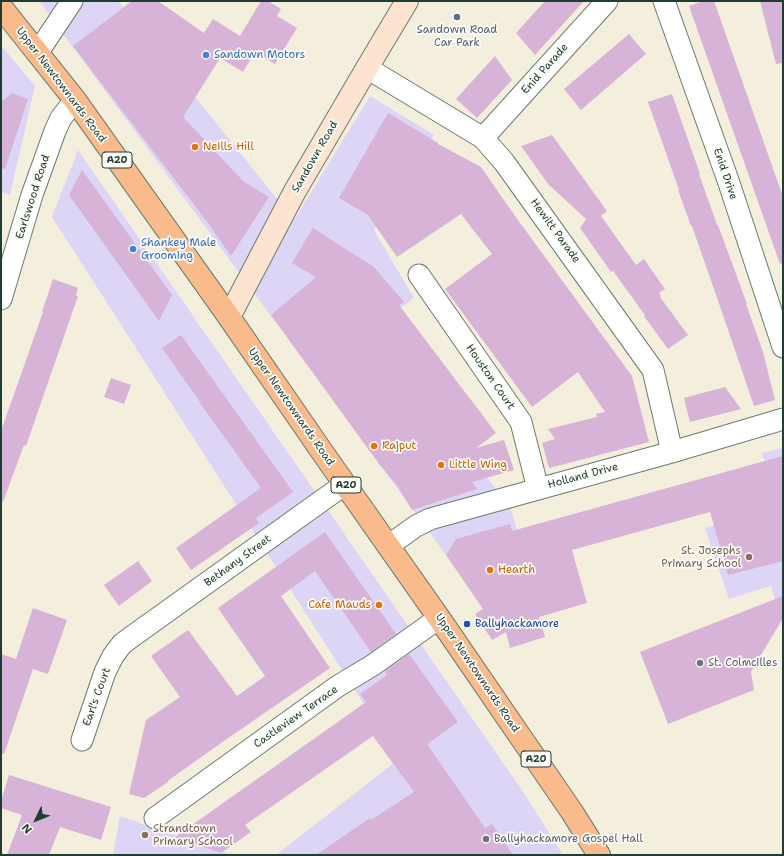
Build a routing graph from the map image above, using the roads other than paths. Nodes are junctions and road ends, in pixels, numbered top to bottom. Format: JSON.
{"nodes":[{"id":1,"x":72,"y":1,"type":"edge"},
{"id":2,"x":407,"y":1,"type":"edge"},
{"id":3,"x":607,"y":1,"type":"edge"},
{"id":4,"x":664,"y":1,"type":"edge"},
{"id":5,"x":1,"y":6,"type":"edge"},
{"id":6,"x":38,"y":52,"type":"junction"},
{"id":7,"x":367,"y":68,"type":"junction"},
{"id":8,"x":75,"y":100,"type":"junction"},
{"id":9,"x":483,"y":138,"type":"junction"},
{"id":10,"x":419,"y":275,"type":"dead end"},
{"id":11,"x":1,"y":299,"type":"edge"},
{"id":12,"x":229,"y":317,"type":"junction"},
{"id":13,"x":783,"y":347,"type":"edge"},
{"id":14,"x":783,"y":419,"type":"edge"},
{"id":15,"x":672,"y":452,"type":"junction"},
{"id":16,"x":345,"y":484,"type":"junction"},
{"id":17,"x":538,"y":489,"type":"junction"},
{"id":18,"x":388,"y":546,"type":"junction"},
{"id":19,"x":440,"y":618,"type":"junction"},
{"id":20,"x":130,"y":638,"type":"joint"},
{"id":21,"x":82,"y":740,"type":"dead end"},
{"id":22,"x":155,"y":818,"type":"dead end"},
{"id":23,"x":599,"y":855,"type":"edge"}],
"edges":[{"from":1,"to":6,"type":"street"},
{"from":2,"to":7,"type":"street","name":"Sandown Road"},
{"from":3,"to":9,"type":"street","name":"Enid Parade"},
{"from":4,"to":13,"type":"street","name":"Enid Drive"},
{"from":5,"to":6,"type":"main road","name":"Upper Newtownards Road","number":"A20"},
{"from":6,"to":8,"type":"main road","name":"Upper Newtownards Road","number":"A20"},
{"from":7,"to":9,"type":"street","name":"Hewitt Parade"},
{"from":7,"to":12,"type":"street","name":"Sandown Road"},
{"from":8,"to":11,"type":"street","name":"Earlswood Road"},
{"from":8,"to":12,"type":"main road","name":"Upper Newtownards Road","number":"A20"},
{"from":9,"to":15,"type":"street","name":"Hewitt Parade"},
{"from":10,"to":17,"type":"street","name":"Houston Court"},
{"from":12,"to":16,"type":"main road","name":"Upper Newtownards Road","number":"A20"},
{"from":14,"to":15,"type":"street","name":"Holland Drive"},
{"from":15,"to":17,"type":"street","name":"Holland Drive"},
{"from":16,"to":18,"type":"main road","name":"Upper Newtownards Road","number":"A20"},
{"from":16,"to":20,"type":"street","name":"Bethany Street"},
{"from":17,"to":18,"type":"street","name":"Holland Drive"},
{"from":18,"to":19,"type":"main road","name":"Upper Newtownards Road","number":"A20"},
{"from":19,"to":22,"type":"street","name":"Castleview Terrace"},
{"from":19,"to":23,"type":"main road","name":"Upper Newtownards Road","number":"A20"},
{"from":20,"to":21,"type":"street","name":"Earl's Court"}]}
